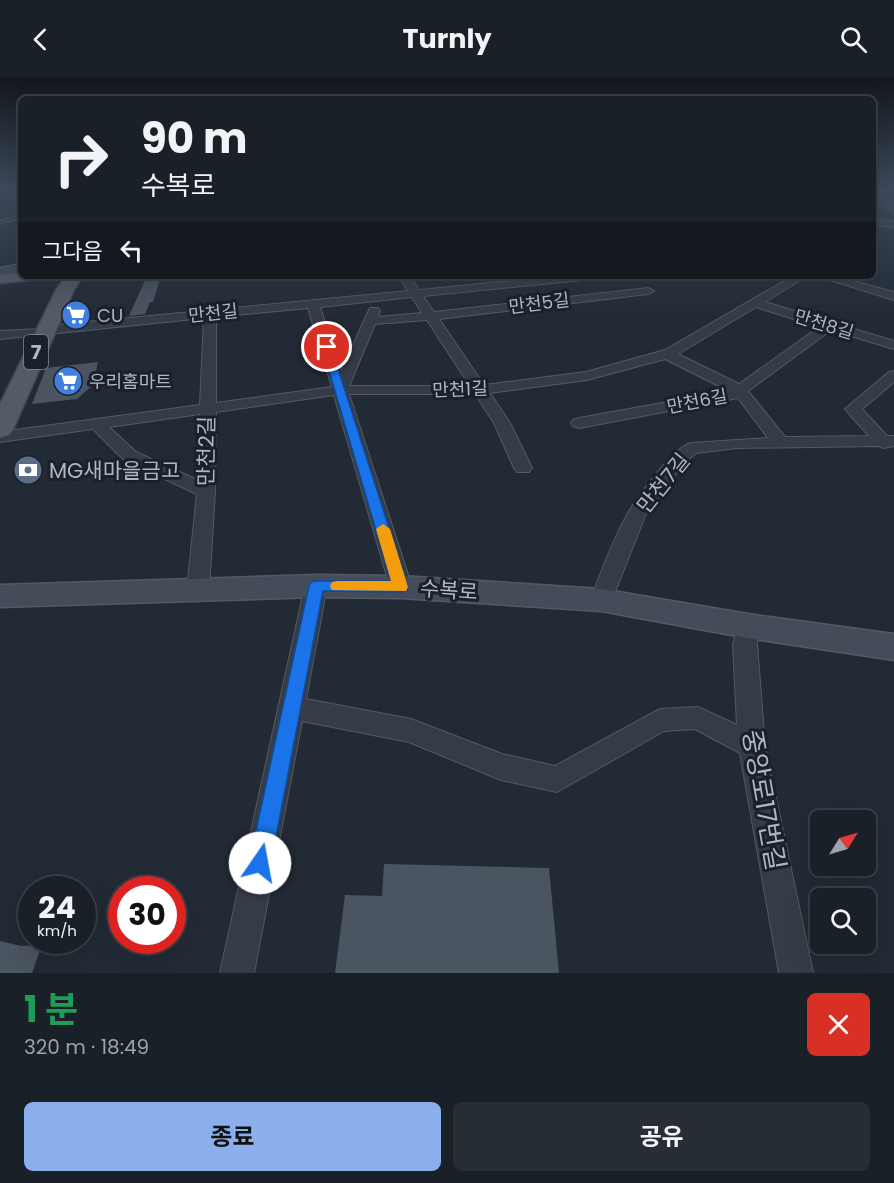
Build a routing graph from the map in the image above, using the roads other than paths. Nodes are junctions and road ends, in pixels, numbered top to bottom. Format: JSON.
{"nodes":[{"id":1,"x":62,"y":279,"type":"edge"},
{"id":2,"x":404,"y":279,"type":"edge"},
{"id":3,"x":406,"y":279,"type":"edge"},
{"id":4,"x":565,"y":279,"type":"edge"},
{"id":5,"x":796,"y":279,"type":"edge"},
{"id":6,"x":834,"y":279,"type":"edge"},
{"id":7,"x":643,"y":287,"type":"dead end"},
{"id":8,"x":416,"y":295,"type":"junction"},
{"id":9,"x":894,"y":296,"type":"edge"},
{"id":10,"x":379,"y":297,"type":"junction"},
{"id":11,"x":313,"y":303,"type":"junction"},
{"id":12,"x":754,"y":303,"type":"junction"},
{"id":13,"x":210,"y":313,"type":"junction"},
{"id":14,"x":431,"y":316,"type":"junction"},
{"id":15,"x":369,"y":321,"type":"junction"},
{"id":16,"x":830,"y":326,"type":"junction"},
{"id":17,"x":42,"y":331,"type":"junction"},
{"id":18,"x":0,"y":335,"type":"edge"},
{"id":19,"x":894,"y":345,"type":"edge"},
{"id":20,"x":667,"y":354,"type":"junction"},
{"id":21,"x":894,"y":375,"type":"edge"},
{"id":22,"x":340,"y":390,"type":"junction"},
{"id":23,"x":480,"y":390,"type":"junction"},
{"id":24,"x":739,"y":390,"type":"junction"},
{"id":25,"x":207,"y":409,"type":"junction"},
{"id":26,"x":0,"y":414,"type":"edge"},
{"id":27,"x":579,"y":423,"type":"dead end"},
{"id":28,"x":97,"y":424,"type":"junction"},
{"id":29,"x":0,"y":430,"type":"edge"},
{"id":30,"x":0,"y":437,"type":"edge"},
{"id":31,"x":780,"y":442,"type":"junction"},
{"id":32,"x":889,"y":442,"type":"edge"},
{"id":33,"x":522,"y":468,"type":"dead end"},
{"id":34,"x":206,"y":491,"type":"junction"},
{"id":35,"x":316,"y":586,"type":"junction"},
{"id":36,"x":400,"y":587,"type":"junction"},
{"id":37,"x":198,"y":589,"type":"junction"},
{"id":38,"x":0,"y":596,"type":"edge"},
{"id":39,"x":601,"y":600,"type":"junction"},
{"id":40,"x":748,"y":626,"type":"junction"},
{"id":41,"x":894,"y":647,"type":"edge"},
{"id":42,"x":292,"y":708,"type":"junction"},
{"id":43,"x":752,"y":747,"type":"junction"},
{"id":44,"x":237,"y":973,"type":"edge"},
{"id":45,"x":796,"y":973,"type":"edge"}],
"edges":[{"from":1,"to":17,"type":"main road","number":"7"},
{"from":2,"to":10,"type":"street"},
{"from":3,"to":8,"type":"street"},
{"from":4,"to":8,"type":"street","name":"만천길"},
{"from":5,"to":12,"type":"street","name":"만천1길"},
{"from":6,"to":9,"type":"street"},
{"from":7,"to":14,"type":"street","name":"만천5길"},
{"from":8,"to":10,"type":"street","name":"만천길"},
{"from":8,"to":14,"type":"street"},
{"from":10,"to":11,"type":"street","name":"만천길"},
{"from":10,"to":15,"type":"street"},
{"from":11,"to":13,"type":"street","name":"만천길"},
{"from":11,"to":22,"type":"street"},
{"from":12,"to":16,"type":"street","name":"만천8길"},
{"from":12,"to":20,"type":"street","name":"만천1길"},
{"from":13,"to":17,"type":"street","name":"만천길"},
{"from":13,"to":25,"type":"street","name":"만천2길"},
{"from":14,"to":15,"type":"street","name":"만천5길"},
{"from":14,"to":23,"type":"street"},
{"from":15,"to":22,"type":"street"},
{"from":16,"to":19,"type":"street","name":"만천8길"},
{"from":16,"to":24,"type":"street","name":"만천6길"},
{"from":17,"to":18,"type":"street","name":"만천길"},
{"from":17,"to":26,"type":"main road","number":"7"},
{"from":17,"to":29,"type":"main road","number":"7"},
{"from":20,"to":23,"type":"street","name":"만천1길"},
{"from":20,"to":24,"type":"street"},
{"from":21,"to":32,"type":"street","name":"만천7길"},
{"from":22,"to":23,"type":"street","name":"만천1길"},
{"from":22,"to":25,"type":"street","name":"만천1길"},
{"from":22,"to":36,"type":"street"},
{"from":23,"to":33,"type":"street"},
{"from":24,"to":27,"type":"street","name":"만천6길"},
{"from":24,"to":31,"type":"street"},
{"from":25,"to":28,"type":"street","name":"만천1길"},
{"from":25,"to":34,"type":"street","name":"만천2길"},
{"from":28,"to":30,"type":"street","name":"만천1길"},
{"from":28,"to":34,"type":"street"},
{"from":31,"to":32,"type":"street","name":"만천7길"},
{"from":31,"to":39,"type":"street","name":"만천7길"},
{"from":34,"to":37,"type":"street","name":"만천2길"},
{"from":35,"to":36,"type":"street","name":"수복로"},
{"from":35,"to":37,"type":"street","name":"수복로"},
{"from":35,"to":42,"type":"street"},
{"from":36,"to":39,"type":"street","name":"수복로"},
{"from":37,"to":38,"type":"street","name":"수복로"},
{"from":39,"to":40,"type":"street","name":"수복로"},
{"from":40,"to":41,"type":"street","name":"수복로"},
{"from":40,"to":43,"type":"street","name":"중앙로17번길"},
{"from":42,"to":43,"type":"street"},
{"from":42,"to":44,"type":"street"},
{"from":43,"to":45,"type":"street","name":"중앙로17번길"}]}
